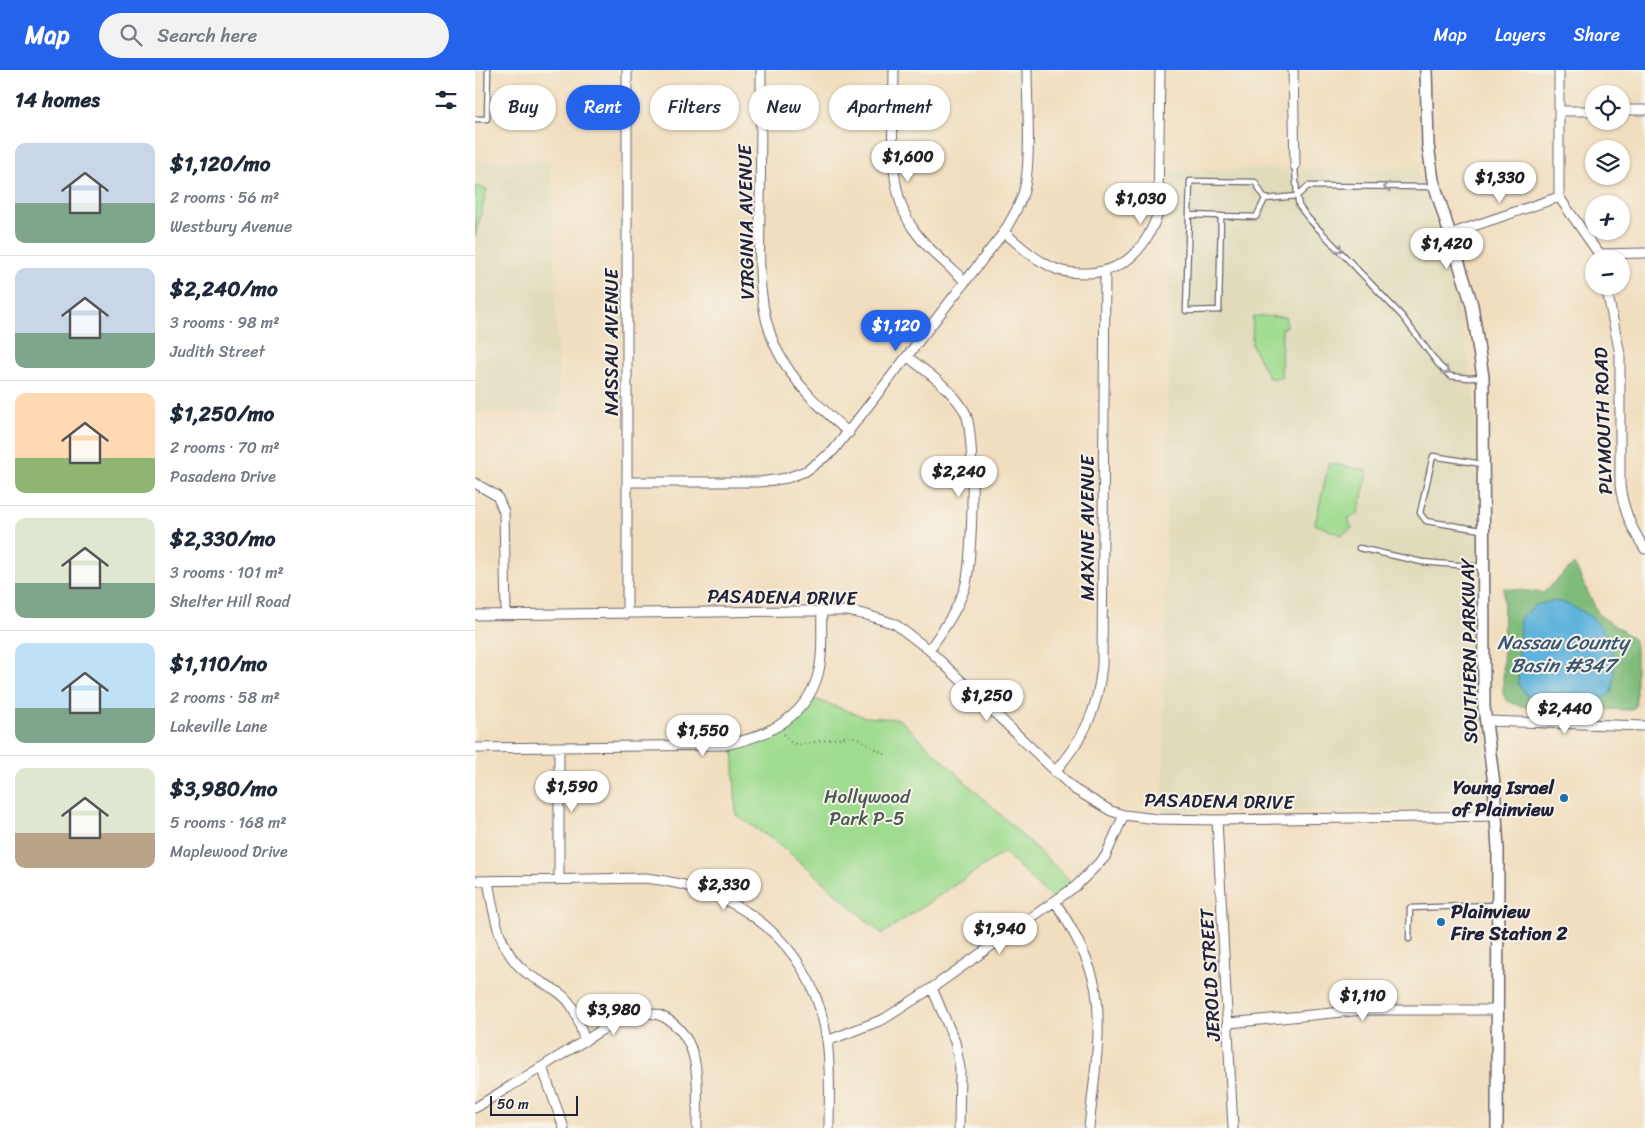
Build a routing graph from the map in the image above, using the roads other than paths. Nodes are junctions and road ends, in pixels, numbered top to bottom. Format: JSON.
{"nodes":[{"id":1,"x":488,"y":70,"type":"edge"},
{"id":2,"x":627,"y":70,"type":"edge"},
{"id":3,"x":761,"y":70,"type":"edge"},
{"id":4,"x":894,"y":70,"type":"edge"},
{"id":5,"x":1027,"y":70,"type":"edge"},
{"id":6,"x":1160,"y":70,"type":"edge"},
{"id":7,"x":1293,"y":70,"type":"edge"},
{"id":8,"x":1426,"y":70,"type":"edge"},
{"id":9,"x":1559,"y":70,"type":"edge"},
{"id":10,"x":1630,"y":110,"type":"edge"},
{"id":11,"x":1645,"y":110,"type":"edge"},
{"id":12,"x":1559,"y":111,"type":"junction"},
{"id":13,"x":1585,"y":111,"type":"edge"},
{"id":14,"x":475,"y":119,"type":"edge"},
{"id":15,"x":1295,"y":166,"type":"joint"},
{"id":16,"x":1436,"y":187,"type":"junction"},
{"id":17,"x":1297,"y":196,"type":"junction"},
{"id":18,"x":1559,"y":197,"type":"junction"},
{"id":19,"x":1265,"y":199,"type":"junction"},
{"id":20,"x":1189,"y":215,"type":"junction"},
{"id":21,"x":1221,"y":216,"type":"junction"},
{"id":22,"x":1004,"y":232,"type":"junction"},
{"id":23,"x":1450,"y":234,"type":"junction"},
{"id":24,"x":1596,"y":250,"type":"edge"},
{"id":25,"x":1645,"y":253,"type":"edge"},
{"id":26,"x":1630,"y":254,"type":"edge"},
{"id":27,"x":1105,"y":272,"type":"junction"},
{"id":28,"x":965,"y":281,"type":"junction"},
{"id":29,"x":1608,"y":295,"type":"edge"},
{"id":30,"x":908,"y":357,"type":"junction"},
{"id":31,"x":1483,"y":377,"type":"junction"},
{"id":32,"x":849,"y":433,"type":"junction"},
{"id":33,"x":1483,"y":468,"type":"junction"},
{"id":34,"x":627,"y":482,"type":"junction"},
{"id":35,"x":475,"y":483,"type":"edge"},
{"id":36,"x":1483,"y":531,"type":"junction"},
{"id":37,"x":1359,"y":548,"type":"dead end"},
{"id":38,"x":1645,"y":549,"type":"edge"},
{"id":39,"x":1483,"y":568,"type":"junction"},
{"id":40,"x":822,"y":612,"type":"junction"},
{"id":41,"x":627,"y":614,"type":"junction"},
{"id":42,"x":475,"y":615,"type":"edge"},
{"id":43,"x":506,"y":615,"type":"junction"},
{"id":44,"x":929,"y":650,"type":"junction"},
{"id":45,"x":1487,"y":720,"type":"junction"},
{"id":46,"x":1645,"y":726,"type":"edge"},
{"id":47,"x":559,"y":747,"type":"junction"},
{"id":48,"x":475,"y":748,"type":"edge"},
{"id":49,"x":1055,"y":772,"type":"junction"},
{"id":50,"x":1124,"y":815,"type":"junction"},
{"id":51,"x":1496,"y":816,"type":"junction"},
{"id":52,"x":1217,"y":820,"type":"junction"},
{"id":53,"x":559,"y":878,"type":"junction"},
{"id":54,"x":475,"y":881,"type":"edge"},
{"id":55,"x":488,"y":881,"type":"junction"},
{"id":56,"x":1055,"y":902,"type":"junction"},
{"id":57,"x":1498,"y":905,"type":"junction"},
{"id":58,"x":1409,"y":939,"type":"dead end"},
{"id":59,"x":932,"y":988,"type":"junction"},
{"id":60,"x":1497,"y":1010,"type":"junction"},
{"id":61,"x":1229,"y":1023,"type":"junction"},
{"id":62,"x":827,"y":1040,"type":"junction"},
{"id":63,"x":585,"y":1041,"type":"junction"},
{"id":64,"x":542,"y":1067,"type":"junction"},
{"id":65,"x":475,"y":1108,"type":"edge"},
{"id":66,"x":564,"y":1128,"type":"edge"},
{"id":67,"x":697,"y":1128,"type":"edge"},
{"id":68,"x":829,"y":1128,"type":"edge"},
{"id":69,"x":959,"y":1128,"type":"edge"},
{"id":70,"x":1089,"y":1128,"type":"edge"},
{"id":71,"x":1233,"y":1128,"type":"edge"},
{"id":72,"x":1497,"y":1128,"type":"edge"}],
"edges":[{"from":1,"to":14,"type":"lane"},
{"from":2,"to":34,"type":"street","name":"NASSAU AVENUE"},
{"from":3,"to":32,"type":"street","name":"VIRGINIA AVENUE"},
{"from":4,"to":28,"type":"street"},
{"from":5,"to":22,"type":"street"},
{"from":6,"to":27,"type":"street"},
{"from":7,"to":15,"type":"street"},
{"from":8,"to":16,"type":"street","name":"SOUTHERN PARKWAY"},
{"from":9,"to":12,"type":"street"},
{"from":10,"to":11,"type":"street"},
{"from":12,"to":13,"type":"street"},
{"from":12,"to":18,"type":"street"},
{"from":15,"to":17,"type":"lane"},
{"from":16,"to":17,"type":"lane","one_way":true},
{"from":16,"to":23,"type":"street","name":"SOUTHERN PARKWAY"},
{"from":17,"to":19,"type":"lane"},
{"from":17,"to":31,"type":"lane","one_way":true},
{"from":18,"to":23,"type":"street"},
{"from":18,"to":24,"type":"street"},
{"from":19,"to":20,"type":"lane"},
{"from":19,"to":21,"type":"lane"},
{"from":20,"to":21,"type":"lane"},
{"from":20,"to":21,"type":"lane"},
{"from":22,"to":27,"type":"street"},
{"from":22,"to":28,"type":"street"},
{"from":23,"to":31,"type":"street","name":"SOUTHERN PARKWAY"},
{"from":25,"to":26,"type":"street"},
{"from":27,"to":49,"type":"street","name":"MAXINE AVENUE"},
{"from":28,"to":30,"type":"street"},
{"from":29,"to":38,"type":"street","name":"PLYMOUTH ROAD"},
{"from":30,"to":32,"type":"street"},
{"from":30,"to":44,"type":"street"},
{"from":31,"to":33,"type":"street","name":"SOUTHERN PARKWAY"},
{"from":32,"to":34,"type":"street"},
{"from":33,"to":36,"type":"street","name":"SOUTHERN PARKWAY"},
{"from":33,"to":36,"type":"lane"},
{"from":34,"to":41,"type":"street","name":"NASSAU AVENUE"},
{"from":35,"to":43,"type":"street"},
{"from":36,"to":39,"type":"street","name":"SOUTHERN PARKWAY"},
{"from":37,"to":39,"type":"lane"},
{"from":39,"to":45,"type":"street","name":"SOUTHERN PARKWAY"},
{"from":40,"to":41,"type":"street","name":"PASADENA DRIVE"},
{"from":40,"to":44,"type":"street","name":"PASADENA DRIVE"},
{"from":40,"to":47,"type":"street"},
{"from":41,"to":43,"type":"street","name":"PASADENA DRIVE"},
{"from":42,"to":43,"type":"street","name":"PASADENA DRIVE"},
{"from":44,"to":49,"type":"street","name":"PASADENA DRIVE"},
{"from":45,"to":46,"type":"street"},
{"from":45,"to":51,"type":"street","name":"SOUTHERN PARKWAY"},
{"from":47,"to":48,"type":"street"},
{"from":47,"to":53,"type":"street"},
{"from":49,"to":50,"type":"street","name":"PASADENA DRIVE"},
{"from":50,"to":52,"type":"street","name":"PASADENA DRIVE"},
{"from":50,"to":56,"type":"street"},
{"from":51,"to":52,"type":"street","name":"PASADENA DRIVE"},
{"from":51,"to":57,"type":"street","name":"SOUTHERN PARKWAY"},
{"from":52,"to":61,"type":"street","name":"JEROLD STREET"},
{"from":53,"to":55,"type":"street"},
{"from":53,"to":62,"type":"street"},
{"from":54,"to":55,"type":"street"},
{"from":55,"to":63,"type":"street"},
{"from":56,"to":59,"type":"street"},
{"from":56,"to":70,"type":"street"},
{"from":57,"to":58,"type":"lane"},
{"from":57,"to":60,"type":"street","name":"SOUTHERN PARKWAY"},
{"from":59,"to":62,"type":"street"},
{"from":59,"to":69,"type":"street"},
{"from":60,"to":61,"type":"street"},
{"from":60,"to":72,"type":"street","name":"SOUTHERN PARKWAY"},
{"from":61,"to":71,"type":"street","name":"JEROLD STREET"},
{"from":62,"to":68,"type":"street"},
{"from":63,"to":64,"type":"street"},
{"from":63,"to":67,"type":"street"},
{"from":64,"to":65,"type":"street"},
{"from":64,"to":66,"type":"street"}]}
